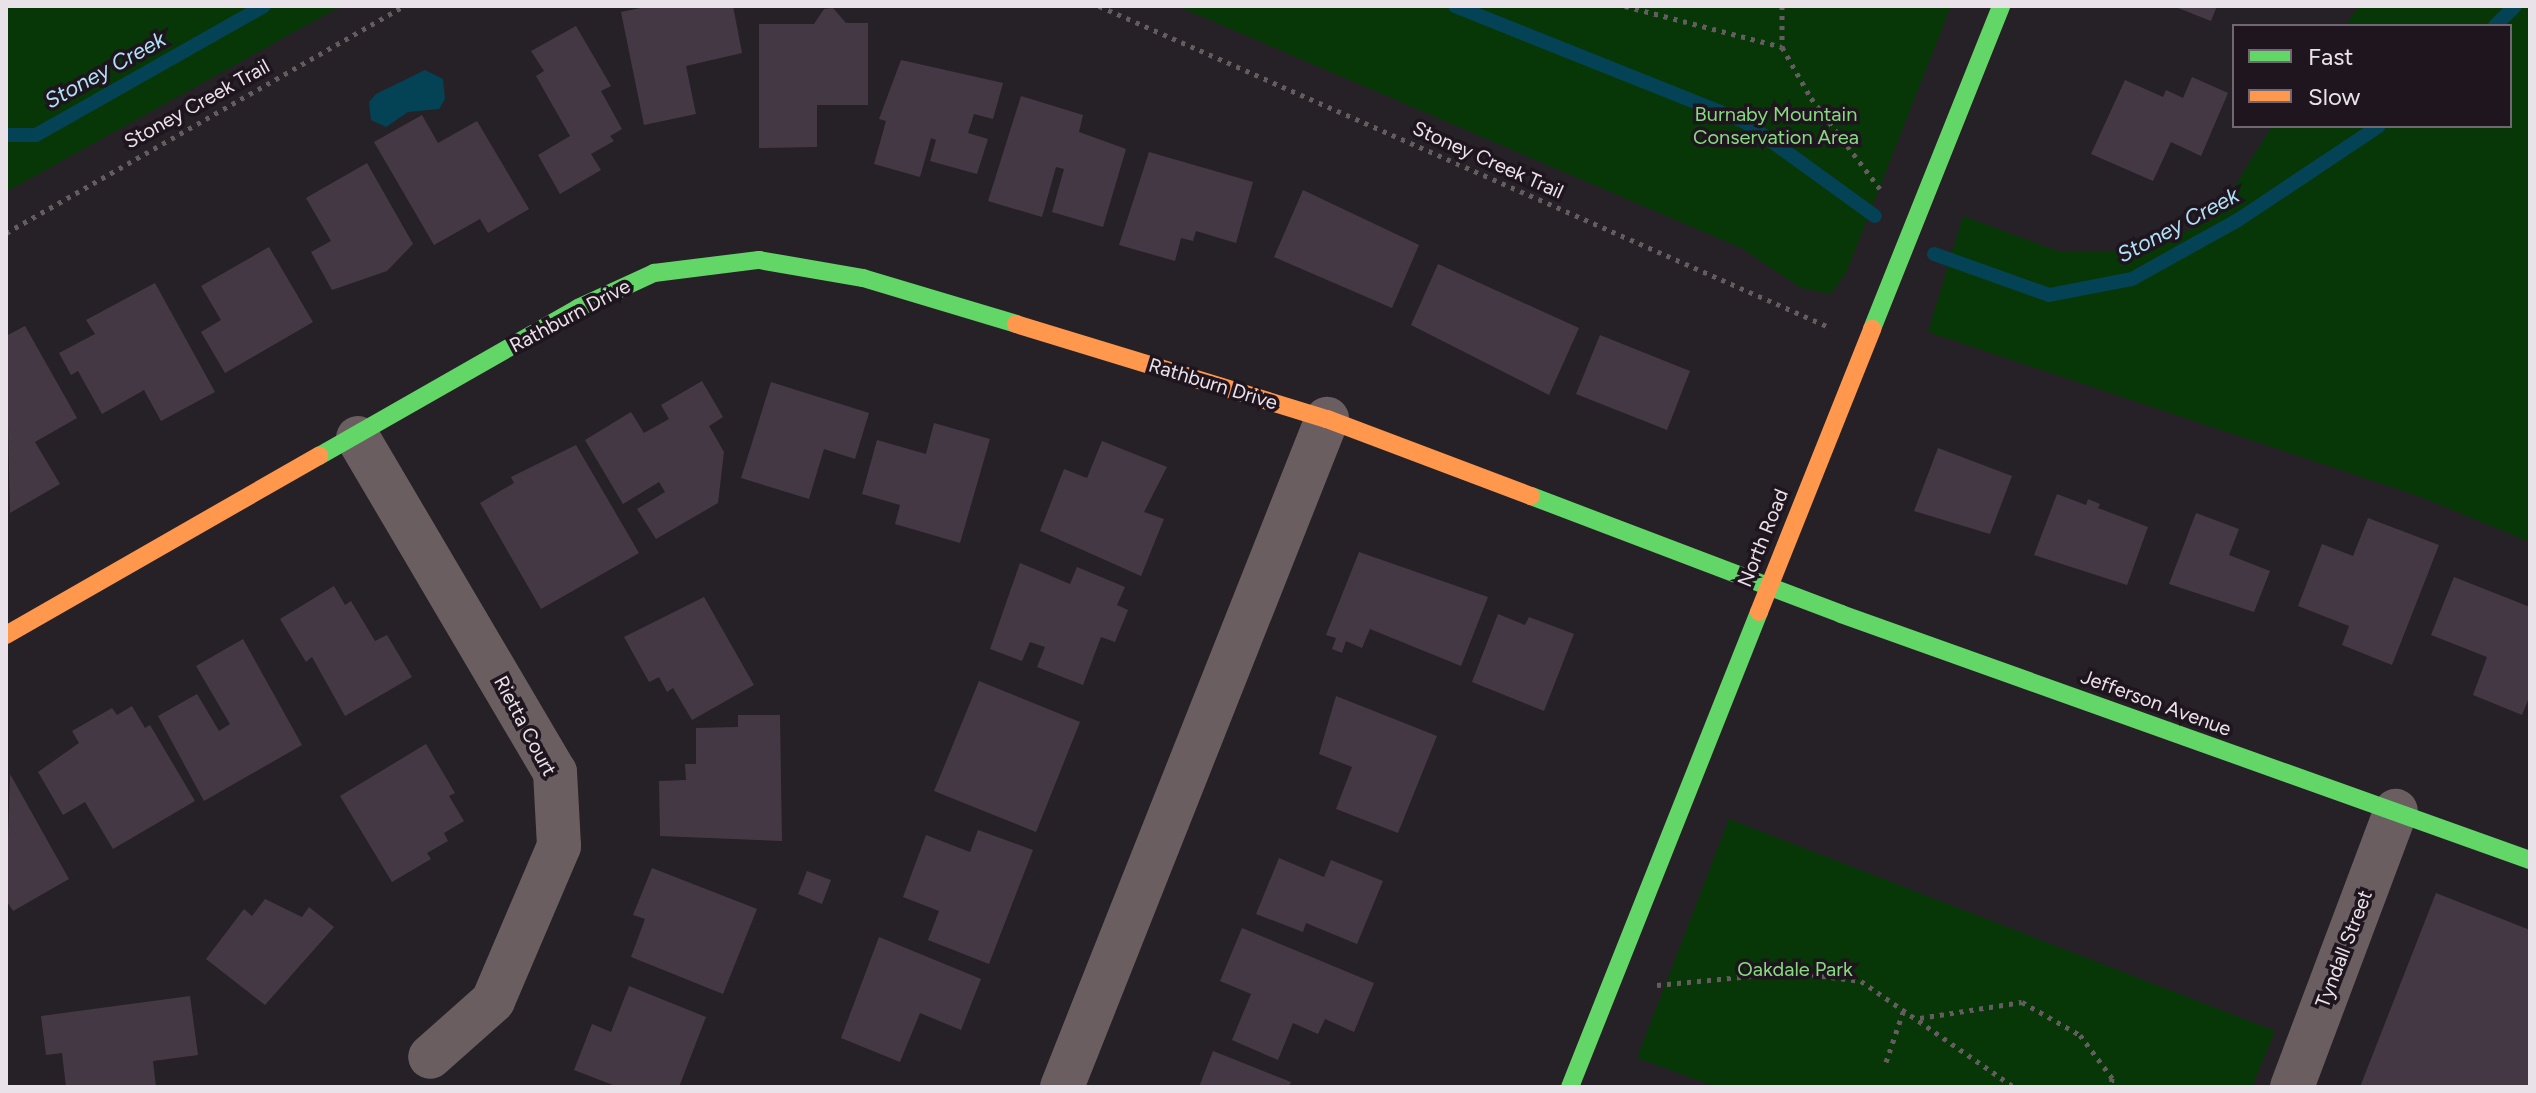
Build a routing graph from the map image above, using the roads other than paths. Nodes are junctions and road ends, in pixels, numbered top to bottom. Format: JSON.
{"nodes":[{"id":1,"x":2001,"y":6,"type":"edge"},
{"id":2,"x":1327,"y":419,"type":"junction"},
{"id":3,"x":358,"y":438,"type":"junction"},
{"id":4,"x":1768,"y":585,"type":"junction"},
{"id":5,"x":6,"y":635,"type":"edge"},
{"id":6,"x":2396,"y":811,"type":"junction"},
{"id":7,"x":2530,"y":860,"type":"edge"},
{"id":8,"x":430,"y":1057,"type":"dead end"},
{"id":9,"x":1062,"y":1087,"type":"edge"},
{"id":10,"x":1570,"y":1087,"type":"edge"},
{"id":11,"x":2292,"y":1087,"type":"edge"}],
"edges":[{"from":1,"to":4,"type":"street","name":"North Road"},
{"from":2,"to":3,"type":"street","name":"Rathburn Drive"},
{"from":2,"to":4,"type":"street","name":"Rathburn Drive"},
{"from":2,"to":9,"type":"street"},
{"from":3,"to":5,"type":"street","name":"Rathburn Drive"},
{"from":3,"to":8,"type":"street","name":"Rietta Court"},
{"from":4,"to":6,"type":"street","name":"Jefferson Avenue"},
{"from":4,"to":10,"type":"street","name":"North Road"},
{"from":6,"to":7,"type":"street","name":"Jefferson Avenue"},
{"from":6,"to":11,"type":"street","name":"Tyndall Street"}]}
